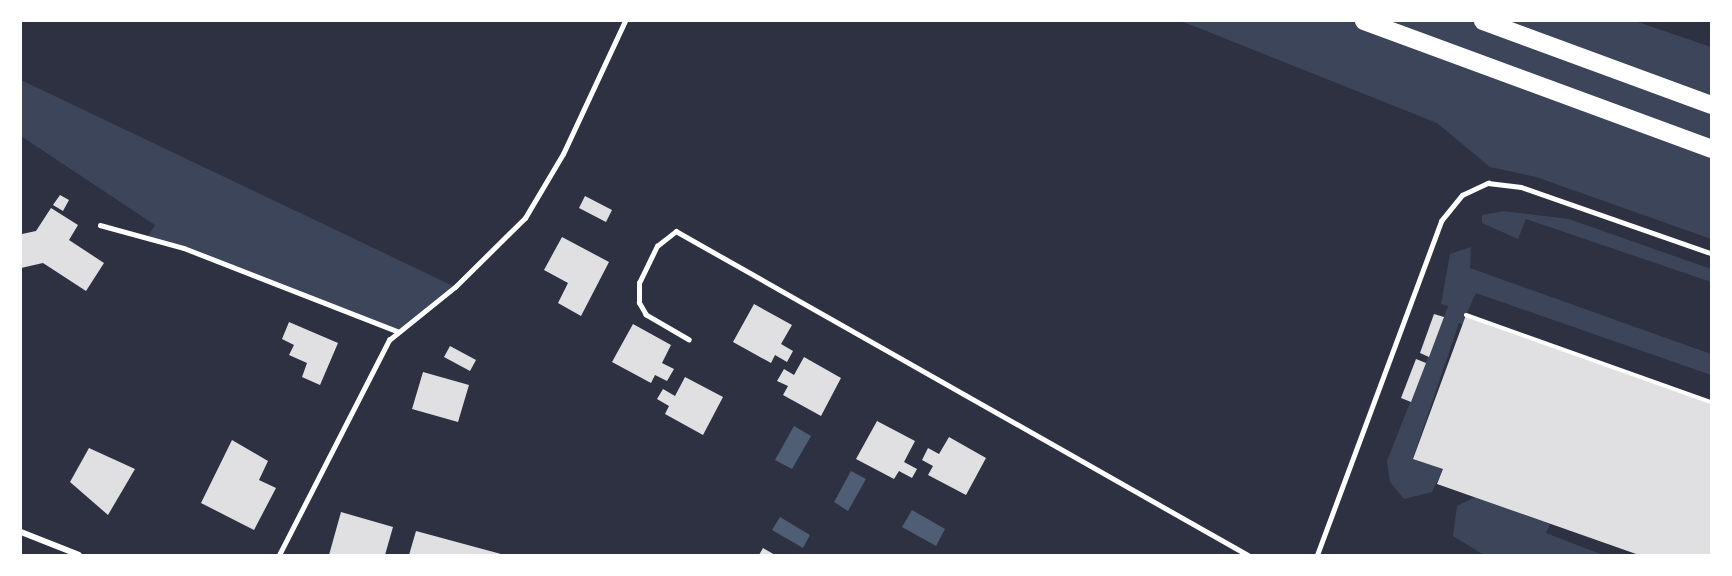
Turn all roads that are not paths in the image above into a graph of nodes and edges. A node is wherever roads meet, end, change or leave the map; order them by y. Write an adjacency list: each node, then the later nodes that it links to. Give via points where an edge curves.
1 (625, 21): 8 (lane, via 563,154 525,218 455,287)
2 (1364, 21): 5 (highway)
3 (1483, 21): 4 (highway)
4 (1711, 105)
5 (1711, 149)
6 (100, 225): 8 (lane, via 205,255)
7 (1711, 253): 14 (lane, via 1521,187 1488,183 1462,195 1441,221)
8 (397, 331): 12 (lane)
9 (689, 340): 13 (lane, via 646,315 639,303 639,283 657,246 676,231)
10 (21, 532): 11 (street)
11 (79, 555)
12 (279, 555)
13 (1248, 555)
14 (1317, 555)

